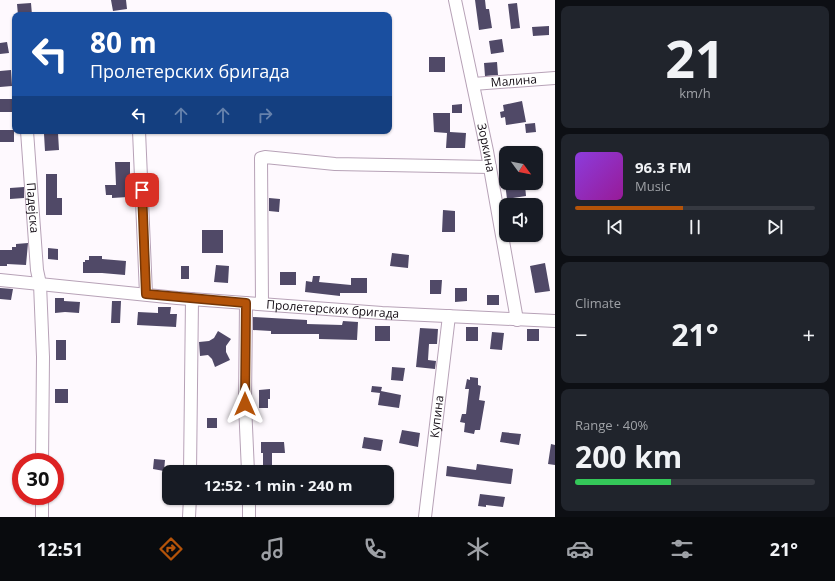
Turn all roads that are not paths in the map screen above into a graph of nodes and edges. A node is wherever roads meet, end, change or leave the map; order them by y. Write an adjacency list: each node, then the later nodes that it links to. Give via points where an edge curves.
1 (455, 0): 3 (street, Зоркина)
2 (555, 78): 3 (street, Малина)
3 (473, 84): 6 (street, Зоркина)
4 (27, 134): 8 (street, Падејска)
5 (138, 134): 9 (street)
6 (490, 167): 12 (street, via 335,164 260,158); 14 (street, Зоркина)
7 (0, 280): 8 (street, Пролетерских бригада)
8 (40, 284): 9 (street, Пролетерских бригада); 16 (street, via 43,357)
9 (146, 294): 10 (street, Пролетерских бригада)
10 (192, 299): 11 (street, Пролетерских бригада); 17 (street)
11 (246, 303): 12 (street, Пролетерских бригада); 18 (street, via 245,404)
12 (262, 304): 13 (street, Пролетерских бригада)
13 (449, 316): 14 (street, Пролетерских бригада); 25 (street, Купина)
14 (517, 320): 15 (street, Пролетерских бригада)
15 (555, 322)
16 (42, 453)
17 (190, 465)
18 (248, 465)
19 (42, 505): 22 (street)
20 (190, 505): 23 (street)
21 (249, 505): 24 (street)
22 (42, 517)
23 (189, 517)
24 (249, 517)
25 (425, 517)

